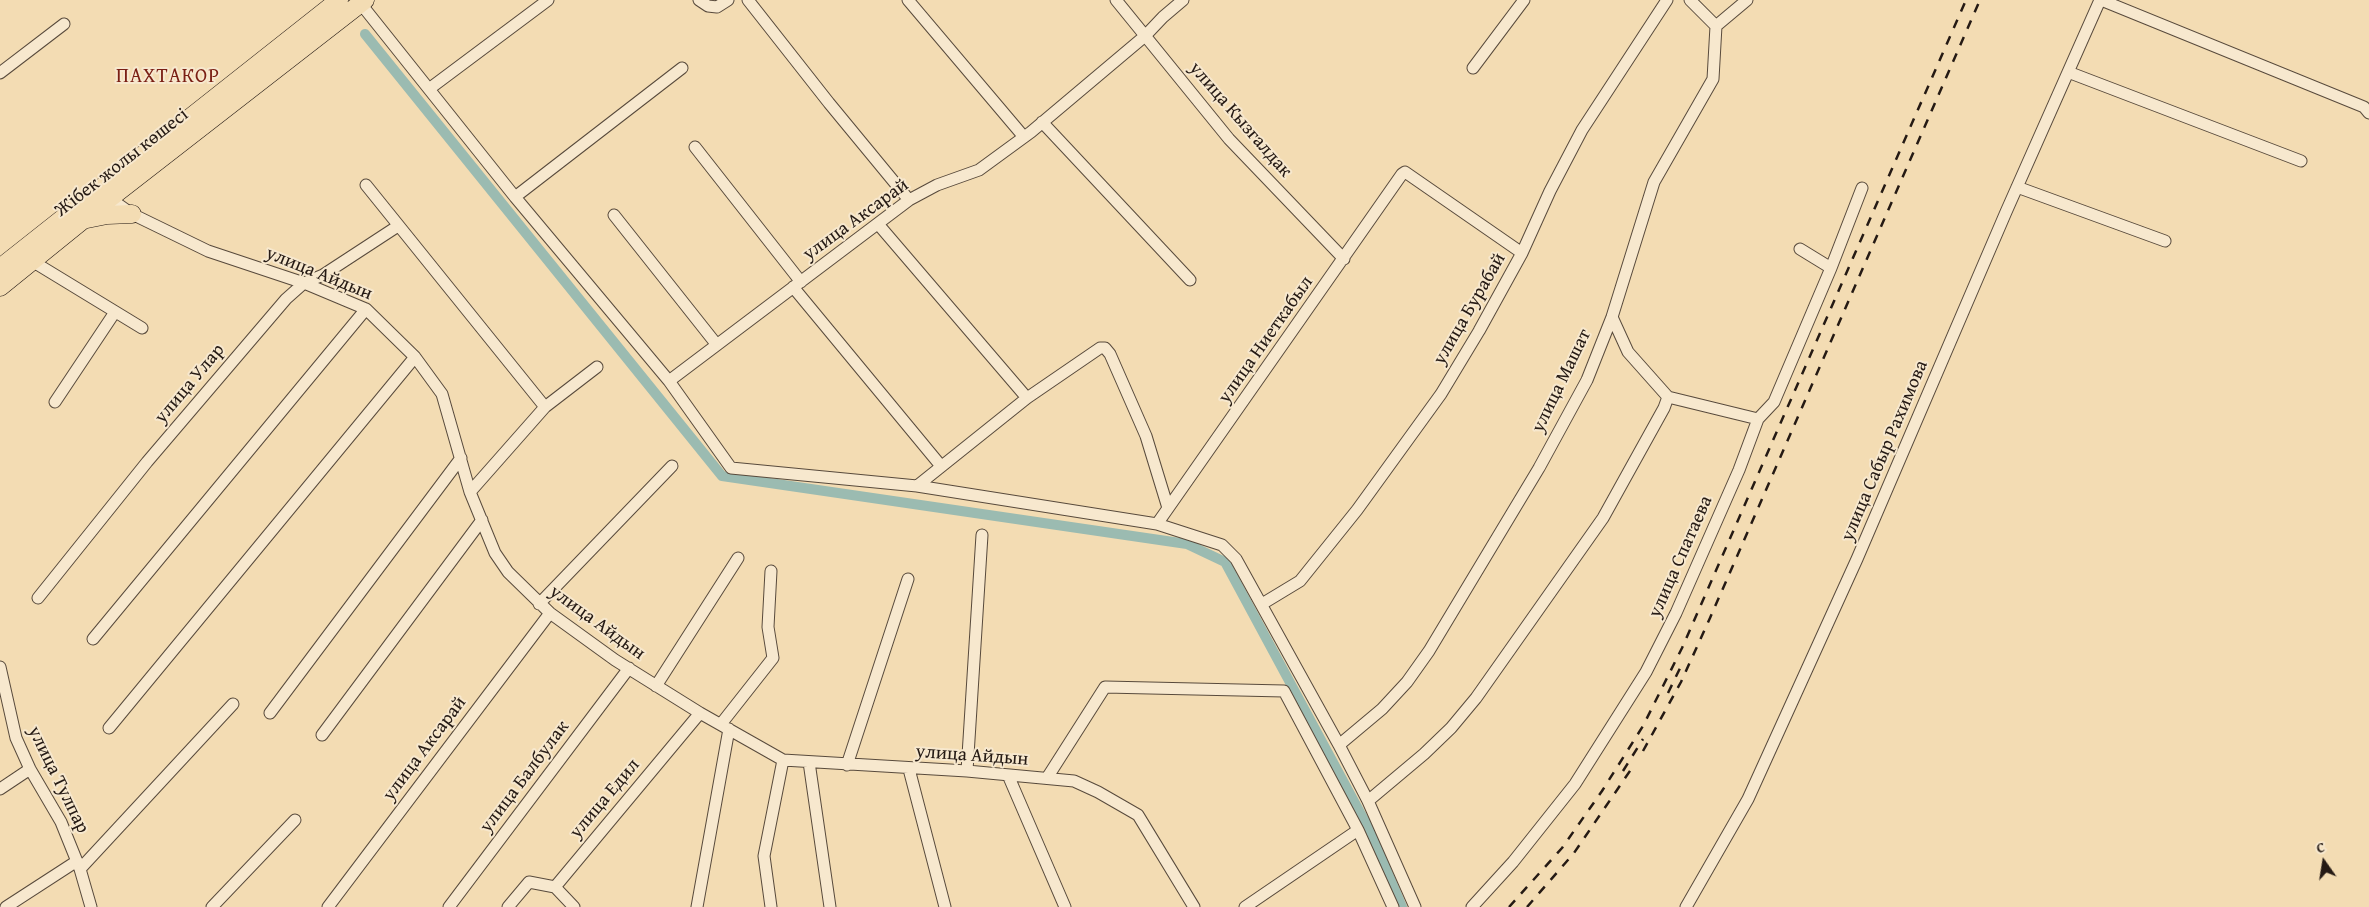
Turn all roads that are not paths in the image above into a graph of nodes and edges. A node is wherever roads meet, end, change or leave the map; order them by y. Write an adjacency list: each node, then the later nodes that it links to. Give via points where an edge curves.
1 (339, 0): 31 (main road, Жібек жолы көшесі)
2 (548, 0): 22 (street)
3 (700, 0): 4 (street, via 708,6 717,7)
4 (728, 0)
5 (748, 0): 33 (street)
6 (908, 0): 25 (street)
7 (1116, 0): 17 (street, улица Кызгалдак)
8 (1184, 0): 17 (street, улица Аксарай)
9 (1524, 0): 19 (street)
10 (1667, 0): 41 (street, улица Бурабай, via 1582,130)
11 (1690, 0): 16 (street)
12 (1747, 0): 16 (street)
13 (2100, 0): 20 (street, улица Сабыр Рахимова); 23 (street, via 2364,107)
14 (363, 2): 22 (street); 31 (main road, Жібек жолы көшесі)
15 (64, 24): 21 (street)
16 (1716, 26): 52 (street, улица Машат, via 1713,79 1654,182)
17 (1145, 36): 24 (street, улица Аксарай); 42 (street, улица Кызгалдак, via 1229,139)
18 (682, 68): 32 (street)
19 (1473, 68)
20 (2068, 72): 27 (street); 29 (street, улица Сабыр Рахимова)
21 (0, 73)
22 (429, 89): 32 (street)
23 (2369, 113)
24 (1042, 122): 25 (street, улица Аксарай); 46 (street)
25 (1024, 137): 33 (street, улица Аксарай, via 979,170 936,185)
26 (694, 147): 48 (street)
27 (2301, 161)
28 (366, 185): 38 (street)
29 (2017, 187): 39 (street); 122 (street, улица Сабыр Рахимова, via 1857,559 1752,790)
30 (1862, 188): 45 (street, улица Спатаева)
31 (104, 194): 34 (street, улица Айдын); 36 (main road, Жібек жолы көшесі); 44 (main road, Жібек жолы көшесі)
32 (515, 197): 57 (street)
33 (908, 200): 37 (street, улица Аксарай)
34 (132, 214): 36 (main road); 47 (street, улица Айдын, via 208,251)
35 (614, 215): 54 (street)
36 (84, 219): 43 (main road, Жібек жолы көшесі)
37 (878, 224): 48 (street, улица Аксарай); 59 (street)
38 (398, 226): 47 (street, улица Улар, via 323,275); 61 (street)
39 (2165, 241)
40 (1800, 249): 45 (street)
41 (1522, 253): 42 (street, улица Ниеткабыл, via 1405,172); 77 (street, улица Бурабай, via 1441,394 1357,510 1300,580)
42 (1344, 259): 68 (street, улица Ниеткабыл)
43 (32, 261): 49 (main road, Жібек жолы көшесі); 51 (street)
44 (0, 268)
45 (1832, 268): 62 (street, улица Спатаева, via 1774,402)
46 (1190, 280)
47 (304, 282): 50 (street, улица Айдын); 75 (street, улица Улар, via 153,455)
48 (797, 285): 54 (street, улица Аксарай); 65 (street)
49 (0, 287)
50 (366, 308): 55 (street, улица Айдын); 79 (street)
51 (116, 312): 53 (street); 60 (street)
52 (1612, 317): 58 (street, via 1628,352); 90 (street, улица Машат, via 1587,380 1539,468 1429,651 1382,710)
53 (142, 328)
54 (717, 345): 57 (street, улица Аксарай)
55 (415, 357): 63 (street, улица Айдын, via 442,394); 88 (street)
56 (596, 368): 61 (street)
57 (669, 381): 66 (street, via 731,468)
58 (1668, 397): 62 (street); 100 (street, via 1602,518 1476,698 1424,754)
59 (1027, 398): 65 (street); 68 (street, via 1100,348 1105,348 1146,436)
60 (55, 402)
61 (545, 407): 67 (street)
62 (1758, 419): 121 (street, улица Спатаева, via 1676,613 1646,672 1575,784 1513,862)
63 (461, 458): 67 (street, улица Айдын); 85 (street)
64 (672, 466): 76 (street)
65 (942, 466): 66 (street)
66 (917, 486): 70 (street)
67 (470, 492): 69 (street, улица Айдын)
68 (1168, 508): 70 (street, улица Ниеткабыл)
69 (482, 520): 76 (street, улица Айдын, via 499,559); 89 (street)
70 (1157, 524): 77 (street, via 1222,546 1236,559)
71 (982, 535): 96 (street)
72 (738, 558): 82 (street)
73 (771, 571): 87 (street, via 768,627 773,658)
74 (908, 579): 93 (street)
75 (38, 598)
76 (539, 604): 78 (street, улица Айдын)
77 (1262, 604): 90 (street)
78 (550, 613): 81 (street, улица Айдын); 108 (street, улица Аксарай)
79 (93, 639)
80 (0, 668): 83 (street, улица Тулпар)
81 (628, 668): 82 (street, улица Айдын); 109 (street, улица Балбулак)
82 (656, 686): 86 (street, улица Айдын)
83 (2, 688): 94 (street, улица Тулпар, via 16,738)
84 (233, 704): 103 (street)
85 (270, 713)
86 (700, 713): 87 (street, улица Айдын); 104 (street, улица Едил)
87 (725, 727): 91 (street, улица Айдын); 112 (street)
88 (109, 728)
89 (322, 736)
90 (1339, 745): 100 (street)
91 (783, 760): 92 (street, улица Айдын); 113 (street, via 764,856)
92 (809, 762): 93 (street, улица Айдын); 114 (street)
93 (847, 765): 95 (street, улица Айдын)
94 (30, 769): 99 (street); 103 (street, улица Тулпар, via 61,822)
95 (909, 769): 96 (street, улица Айдын); 115 (street)
96 (967, 771): 97 (street, улица Айдын)
97 (1008, 775): 98 (street, улица Айдын); 116 (street)
98 (1047, 778): 102 (street, via 1105,687 1284,691); 117 (street, улица Айдын, via 1074,781 1138,815)
99 (0, 789)
100 (1368, 800): 120 (street)
101 (295, 820): 107 (street)
102 (1358, 830): 118 (street); 119 (street)
103 (78, 865): 105 (street); 106 (street, улица Тулпар)
104 (555, 888): 110 (street, via 529,882); 111 (street)
105 (6, 907)
106 (91, 907)
107 (212, 907)
108 (328, 907)
109 (449, 907)
110 (508, 907)
111 (574, 907)
112 (697, 907)
113 (771, 907)
114 (830, 907)
115 (944, 907)
116 (1065, 907)
117 (1194, 907)
118 (1244, 907)
119 (1393, 907)
120 (1415, 907)
121 (1472, 907)
122 (1686, 907)

